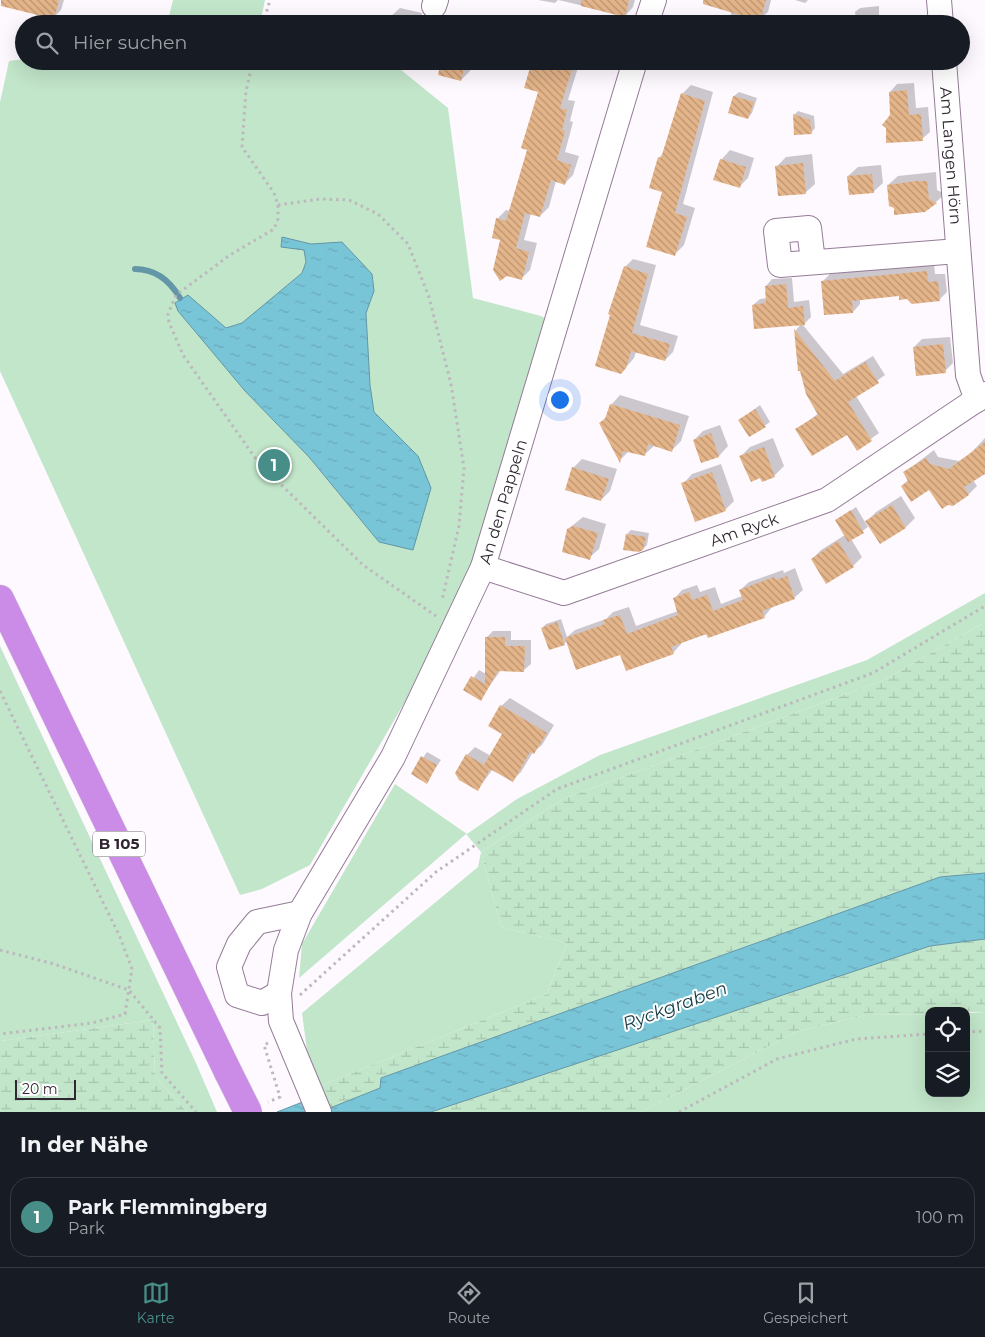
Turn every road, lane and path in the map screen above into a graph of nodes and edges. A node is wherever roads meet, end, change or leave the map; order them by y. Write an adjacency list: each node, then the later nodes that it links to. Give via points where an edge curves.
1 (270, 0): 4 (path)
2 (654, 0): 5 (street)
3 (939, 0): 6 (street)
4 (266, 15)
5 (649, 15)
6 (940, 15)
7 (251, 70): 10 (path, via 242,147)
8 (632, 70): 14 (street, An den Pappeln)
9 (945, 70): 11 (street, Am Langen Hörn)
10 (278, 204): 10 (path, via 274,229 230,255 177,294 168,314 172,331 183,355 258,462 363,565 439,618 459,526 464,468 448,374 429,297 408,244 378,214 349,200 320,199)
11 (958, 251): 12 (street); 13 (street, Am Langen Hörn, via 968,375)
12 (813, 262)
13 (981, 397): 14 (street, Am Ryck, via 827,500 564,594)
14 (483, 567): 18 (street, An den Pappeln, via 393,758)
15 (0, 599): 28 (highway, B 105, bridge, via 228,1072)
16 (985, 606): 22 (path, via 873,673 557,789 436,872 293,1001)
17 (0, 691): 20 (path, via 120,937 132,969)
18 (300, 913): 21 (street, An den Pappeln, via 286,950); 21 (street, via 257,922 239,944 229,967 237,995 262,1004)
19 (0, 950): 20 (path, via 54,964)
20 (129, 990): 25 (path, via 125,1014 92,1023); 29 (path, via 160,1028 162,1073)
21 (279, 993): 22 (street, An den Pappeln)
22 (284, 1028): 27 (street, An den Pappeln); 28 (path, via 264,1045 280,1097)
23 (985, 1031): 24 (path)
24 (970, 1032)
25 (0, 1034)
26 (925, 1034): 30 (path, via 856,1039 776,1059)
27 (315, 1101)
28 (255, 1108)
29 (196, 1112)
30 (679, 1112)

